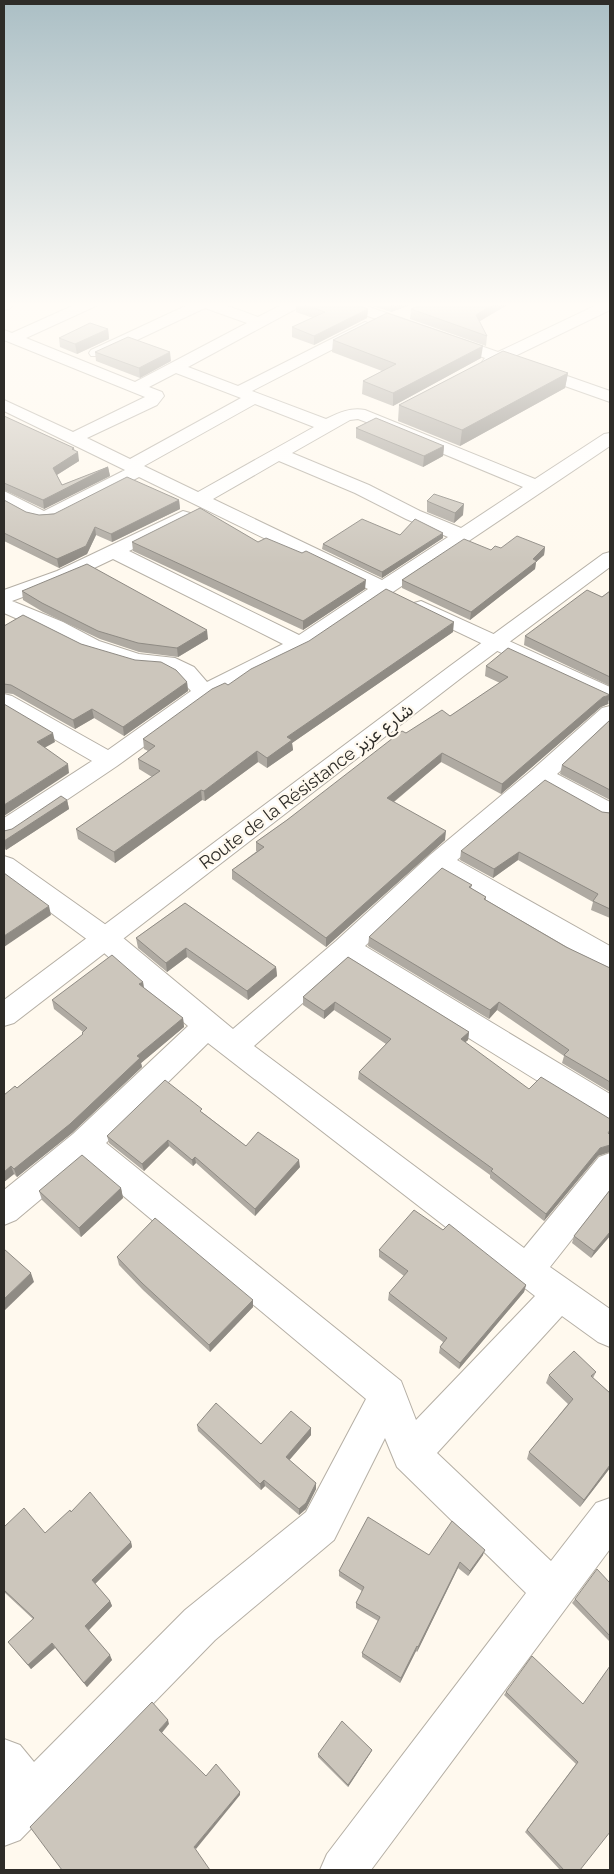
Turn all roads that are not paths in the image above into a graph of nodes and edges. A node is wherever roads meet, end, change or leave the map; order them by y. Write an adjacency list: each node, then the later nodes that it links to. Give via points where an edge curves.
1 (143, 389): 11 (street, via 155,398)
2 (231, 389): 5 (street)
3 (256, 389): 5 (street)
4 (589, 389): 6 (street)
5 (246, 395): 10 (street); 14 (street)
6 (610, 397)
7 (4, 405): 11 (street)
8 (397, 412): 9 (street)
9 (380, 421): 10 (street, via 359,414 345,416); 15 (street)
10 (328, 426): 13 (street)
11 (73, 438): 14 (street)
12 (610, 438): 15 (street)
13 (278, 454): 16 (street); 18 (street)
14 (135, 468): 16 (street); 17 (street, via 48,517 41,518)
15 (538, 487): 18 (street)
16 (204, 502): 19 (street); 21 (street)
17 (9, 505)
18 (464, 536): 21 (street)
19 (113, 551): 22 (street, via 64,575); 25 (street)
20 (610, 558): 24 (street, Route de la Résistance شارع عزيز)
21 (385, 589): 24 (street); 25 (street)
22 (4, 597)
23 (4, 605): 26 (street, via 91,646 137,660 167,663 186,672)
24 (494, 642): 27 (street); 36 (street, Route de la Résistance شارع عزيز)
25 (300, 644): 26 (street)
26 (204, 692): 30 (street)
27 (610, 696)
28 (4, 701): 30 (street)
29 (610, 714): 31 (street)
30 (109, 761): 33 (street)
31 (541, 776): 32 (street); 34 (street)
32 (610, 813)
33 (4, 830)
34 (439, 861): 37 (street); 38 (street)
35 (4, 865): 36 (street)
36 (106, 939): 39 (street, Route de la Résistance شارع عزيز); 40 (street)
37 (346, 948): 41 (street); 42 (street)
38 (610, 959)
39 (4, 1015)
40 (207, 1026): 41 (street); 43 (street)
41 (234, 1046): 46 (street)
42 (610, 1110)
43 (84, 1144): 45 (street); 49 (street)
44 (610, 1167): 46 (street)
45 (4, 1210)
46 (527, 1270): 47 (street)
47 (560, 1294): 48 (street); 50 (street)
48 (610, 1330)
49 (388, 1394): 50 (street); 54 (street, via 320,1526 200,1625)
50 (410, 1454): 52 (street)
51 (610, 1517): 52 (street)
52 (553, 1590): 55 (street)
53 (4, 1761): 54 (street)
54 (18, 1809)
55 (343, 1870)

